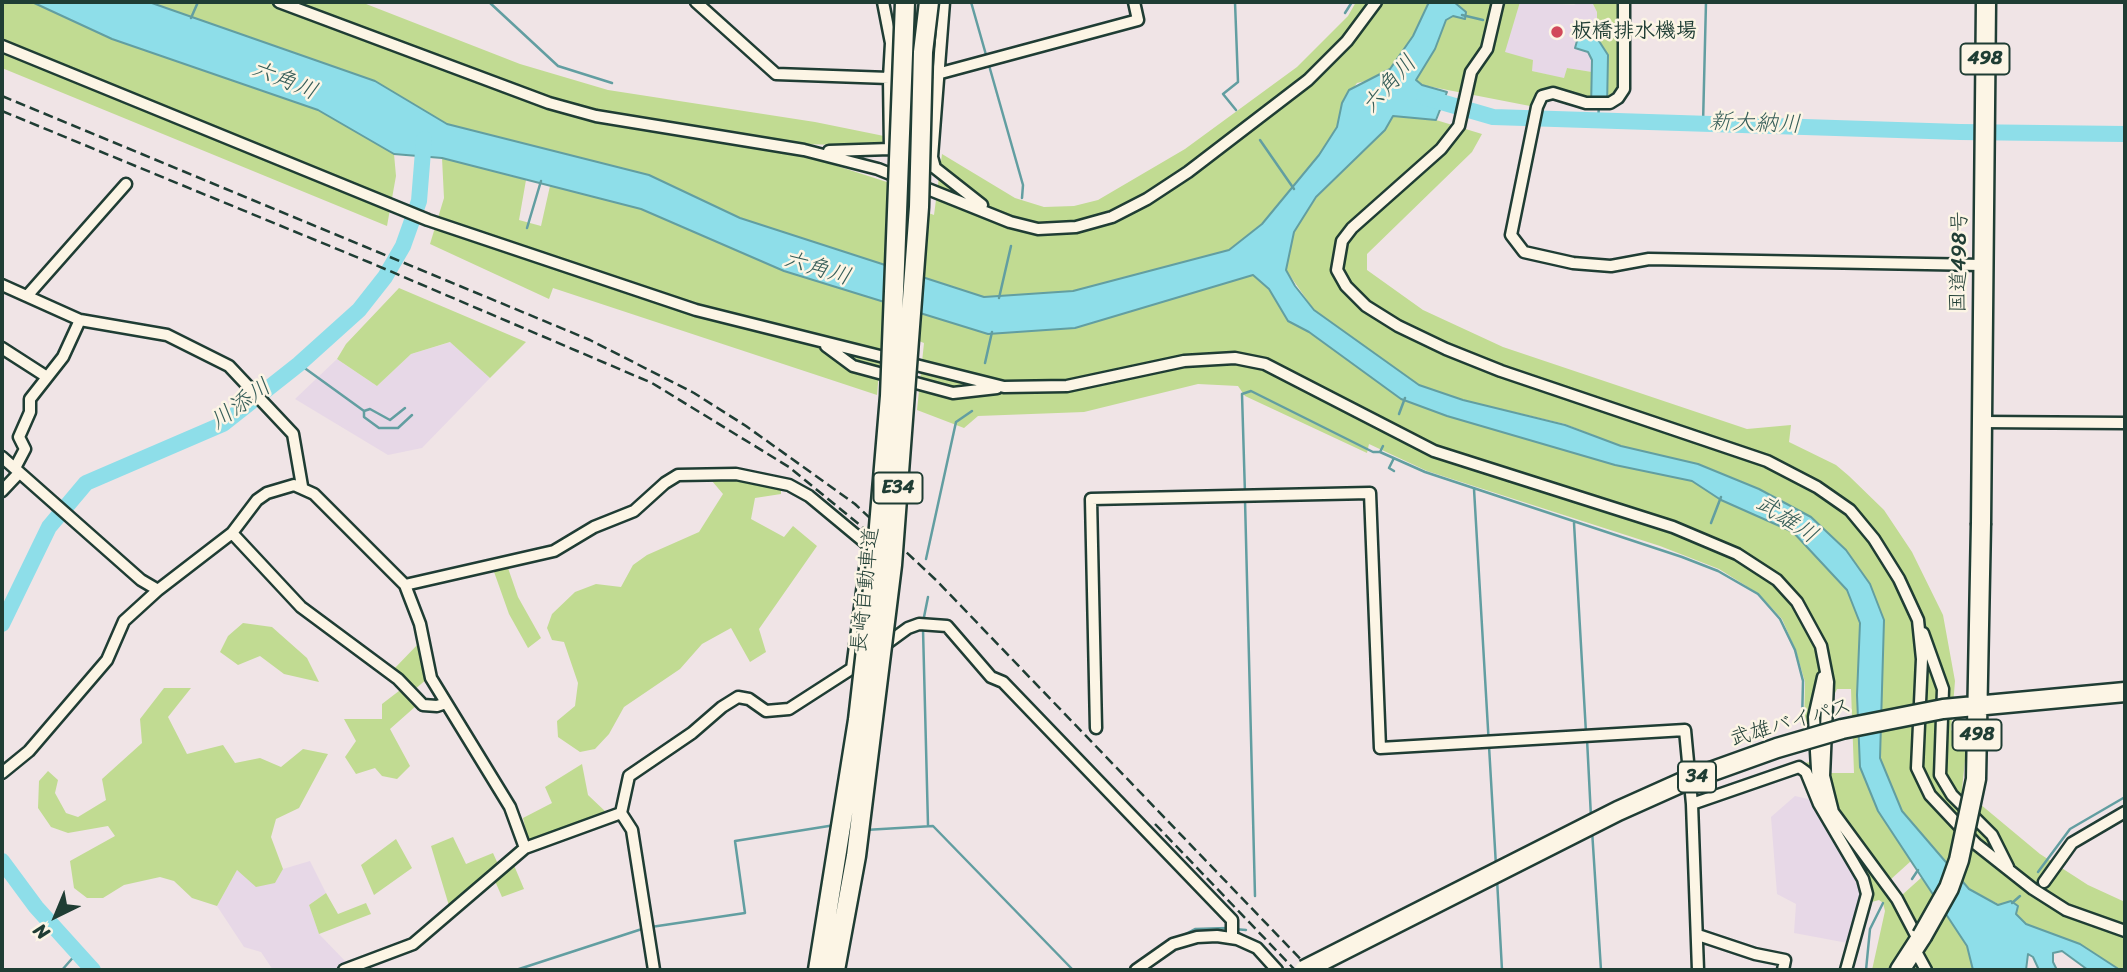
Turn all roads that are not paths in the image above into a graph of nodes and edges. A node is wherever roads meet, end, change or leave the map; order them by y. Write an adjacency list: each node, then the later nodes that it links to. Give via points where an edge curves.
1 (279, 2): 16 (street, via 549,103 596,116)
2 (696, 2): 14 (street, via 776,74)
3 (883, 2): 14 (street, via 891,43)
4 (905, 2): 60 (highway, 長崎自動車道 / E34, bridge, via 893,341 876,562 858,720)
5 (929, 2): 61 (highway, 長崎自動車道 / E34, bridge, via 892,565 859,829)
6 (943, 2): 13 (street)
7 (1134, 2): 13 (street, via 1138,19)
8 (1376, 2): 19 (street, via 1347,41 1307,79 1147,199 1112,217 1076,227 1038,229)
9 (1498, 2): 37 (street, via 1487,49 1471,72 1459,126 1441,149 1342,241 1337,270 1346,286 1366,306 1446,349 1501,372 1767,461 1817,487 1850,510 1874,539)
10 (1624, 2): 20 (street, via 1624,89 1610,103 1586,103 1553,93 1542,96 1537,107 1511,235 1524,252 1611,266 1649,259)
11 (1986, 2): 20 (highway, 国道498号 / 498)
12 (2, 46): 24 (street, via 428,220 696,310)
13 (937, 74): 17 (street, via 932,156)
14 (890, 78): 15 (street)
15 (890, 149): 16 (street, via 851,153); 17 (street)
16 (804, 150): 19 (street, via 878,169)
17 (936, 168): 19 (street, via 967,196)
18 (126, 184): 22 (street)
19 (1010, 222)
20 (1982, 265): 28 (highway, 国道498号 / 498)
21 (2, 285): 22 (street)
22 (27, 296): 23 (street)
23 (80, 320): 26 (street, via 63,357); 32 (street, via 167,335 229,366 293,434)
24 (820, 342): 27 (street); 27 (street, via 853,366 953,393)
25 (2, 348): 26 (street)
26 (47, 377): 31 (street, via 30,399 30,412 19,437 24,449)
27 (1004, 387): 39 (street, via 1067,386 1184,361 1235,358 1265,364 1434,450 1674,527 1737,554 1777,580 1797,602 1821,646)
28 (1982, 422): 29 (street); 42 (highway, 国道498号 / 498, bridge)
29 (2125, 423)
30 (2, 457): 31 (street)
31 (17, 470): 33 (street); 36 (street)
32 (302, 486): 34 (street, via 284,486 267,493); 35 (street)
33 (2, 491)
34 (232, 533): 36 (street); 41 (street, via 301,607 398,679 423,705)
35 (405, 585): 38 (street, via 554,551 594,527 634,511 678,475 736,474 789,485 868,545); 41 (street, via 420,624 431,678)
36 (158, 590): 44 (street, via 124,621 114,649 99,670 29,751)
37 (1918, 620): 51 (street, via 1943,689 1940,775 1992,835); 51 (street, via 1922,659 1917,768 1948,817)
38 (852, 669): 49 (street, via 789,709 766,711 738,697 629,776); 56 (street, via 908,628 947,626 990,677 1003,682 1232,920)
39 (1825, 669): 45 (street, via 1814,717); 47 (street, via 1824,776)
40 (2125, 692): 42 (highway, 武雄バイパス / 34, bridge)
41 (446, 703): 50 (street, via 510,807)
42 (1977, 707): 53 (highway, 武雄バイパス / 34, bridge, via 1842,729 1685,781); 57 (highway, 498, bridge, via 1976,779 1969,819 1949,888)
43 (1096, 728): 46 (street, via 1091,499 1370,493 1380,748 1685,730)
44 (2, 773)
45 (1815, 786): 46 (street, via 1799,767); 47 (street); 68 (street, via 1867,894)
46 (1692, 804): 55 (street)
47 (1833, 812): 57 (street, via 1897,899)
48 (2125, 812): 52 (street, via 2072,843)
49 (621, 813): 50 (street); 59 (street, via 632,830)
50 (525, 848): 58 (street, via 413,944)
51 (2010, 871): 54 (street, via 2066,909)
52 (2044, 882)
53 (1390, 927): 64 (highway, bridge); 65 (highway, 武雄バイパス / 34, bridge)
54 (2125, 931)
55 (1698, 935): 66 (street); 67 (street, via 1785,960)
56 (1232, 938): 62 (street, via 1185,940); 63 (street, via 1257,948)
57 (1918, 942): 69 (highway, 498); 70 (street)
58 (344, 970)
59 (654, 970)
60 (818, 970)
61 (835, 970)
62 (1136, 970)
63 (1277, 970)
64 (1292, 970)
65 (1304, 970)
66 (1698, 970)
67 (1783, 970)
68 (1846, 970)
69 (1900, 970)
70 (1926, 970)

